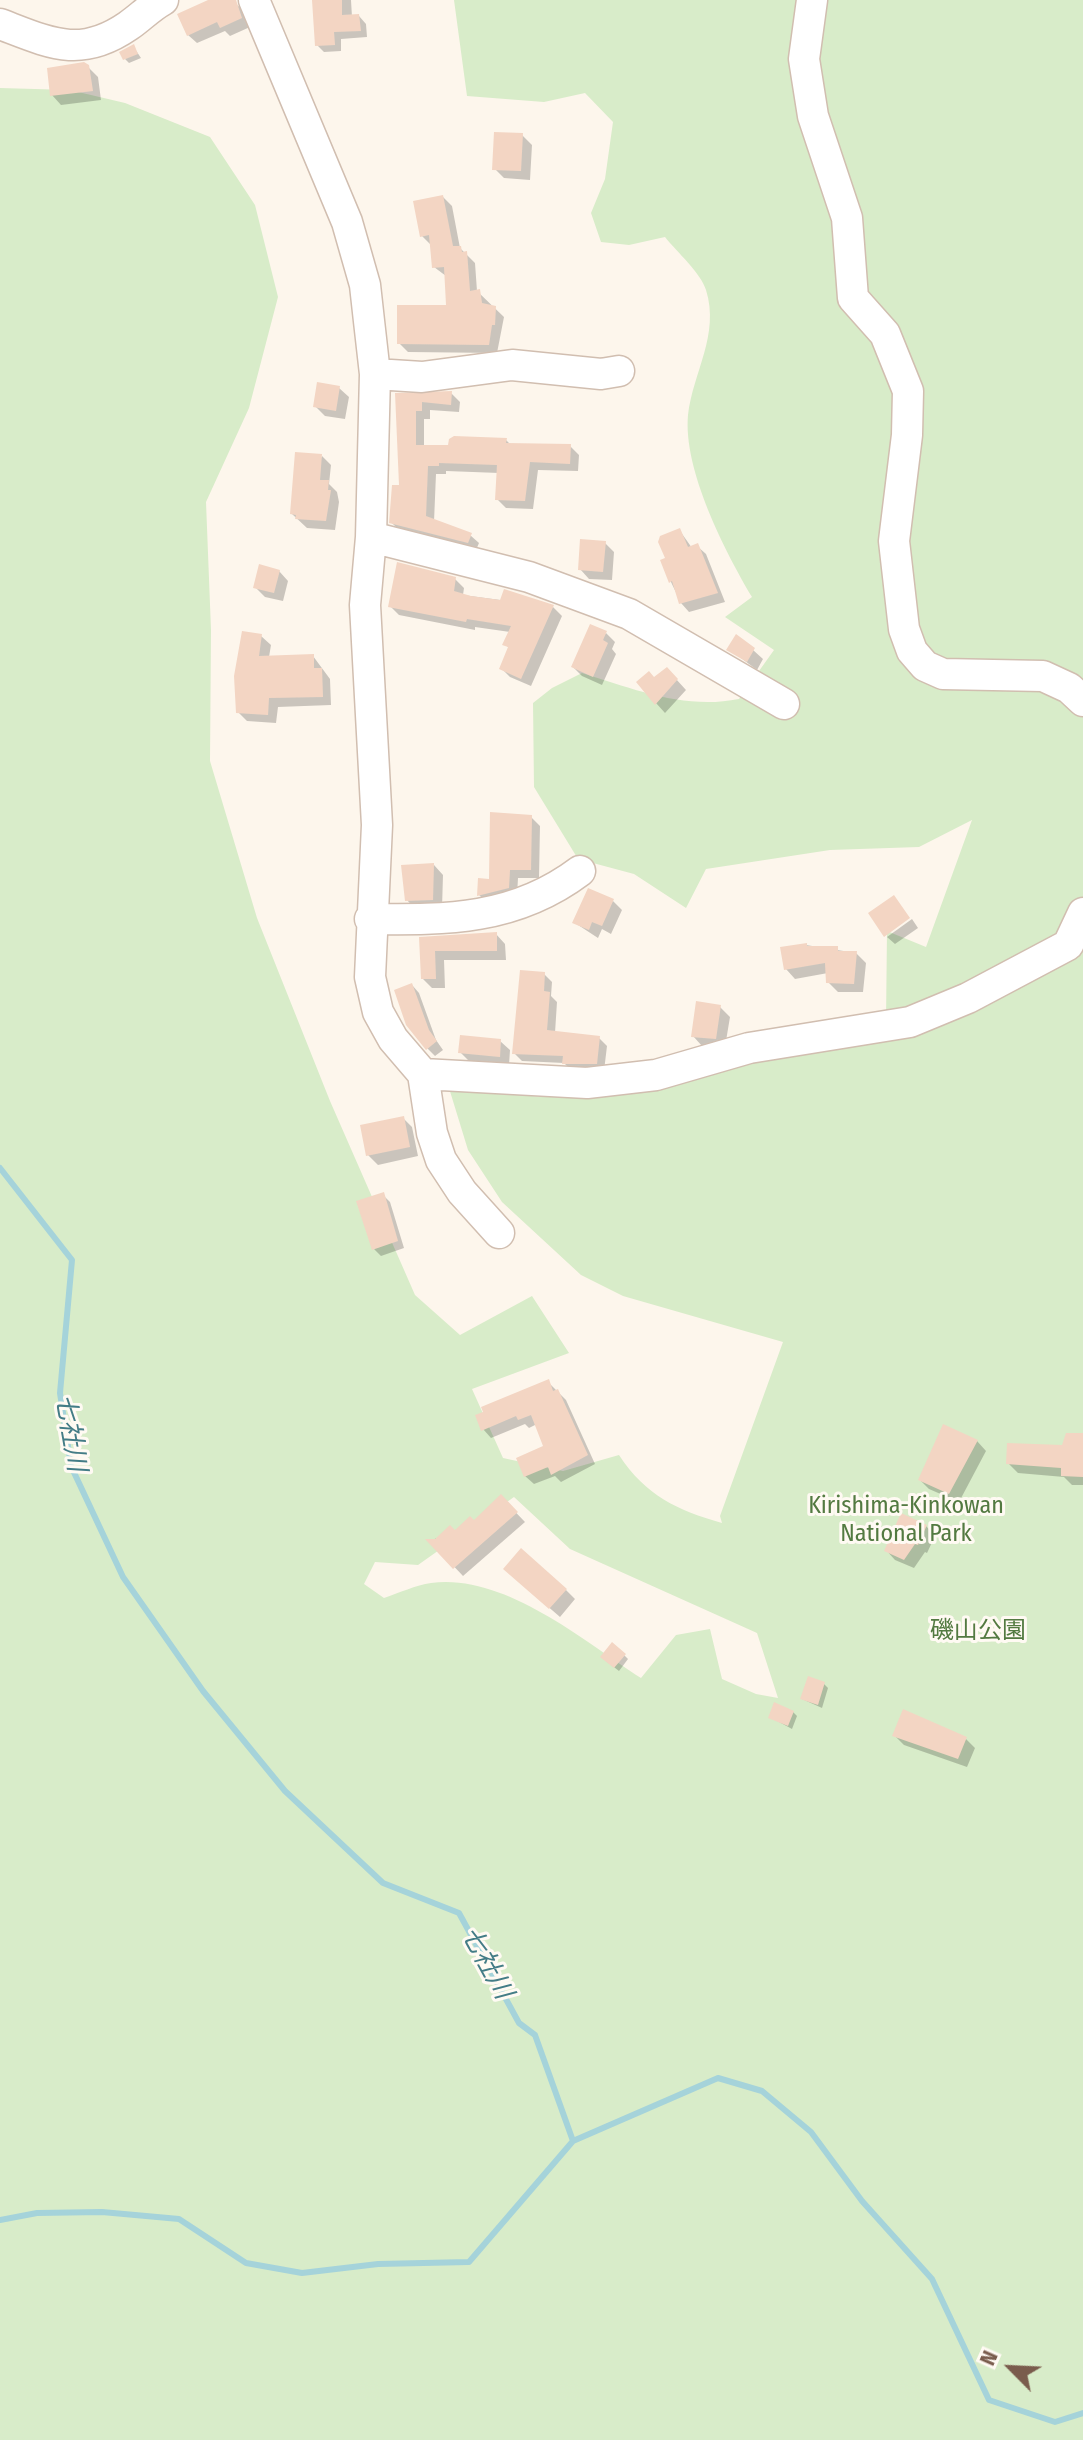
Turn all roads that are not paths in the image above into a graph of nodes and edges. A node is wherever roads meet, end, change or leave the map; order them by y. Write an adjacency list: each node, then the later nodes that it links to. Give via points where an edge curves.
1 (163, 0): 4 (street, via 109,39 83,47 62,46)
2 (254, 0): 6 (street, via 347,222 365,285)
3 (812, 0): 8 (street, via 804,59 813,116 847,218 853,298 885,334 908,391 894,541 904,629 912,651 925,666 943,674 1043,676)
4 (0, 24)
5 (619, 371): 6 (street, via 601,374 512,365 422,377)
6 (375, 374): 7 (street)
7 (371, 537): 9 (street, via 529,577 629,614); 12 (street, via 365,605 376,869)
8 (1083, 701)
9 (784, 704)
10 (580, 871): 12 (street, via 561,885 471,918)
11 (1083, 913): 13 (street, via 1068,945 910,1022 749,1048 656,1075 587,1083)
12 (370, 919): 13 (street, via 370,977 378,1012)
13 (423, 1074): 14 (street, via 441,1160)
14 (499, 1233)

